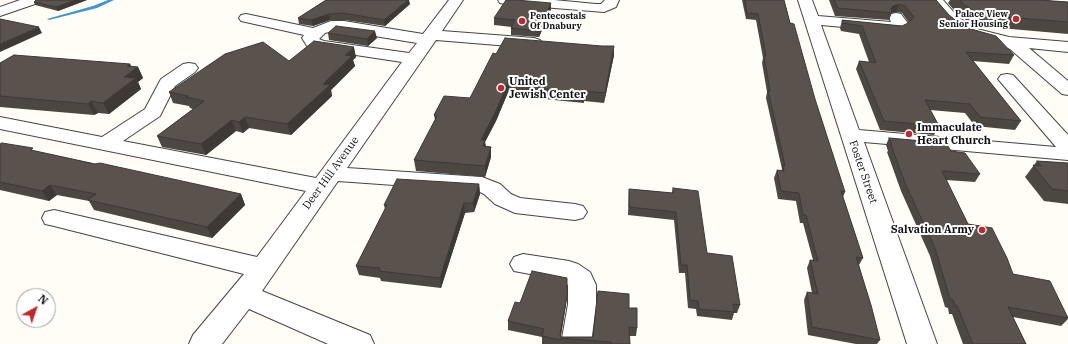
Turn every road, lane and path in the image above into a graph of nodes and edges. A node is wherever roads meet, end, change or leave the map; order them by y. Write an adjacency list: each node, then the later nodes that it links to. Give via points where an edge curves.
1 (33, 0): 7 (street)
2 (505, 0): 3 (street, via 596,8 604,8 611,4)
3 (612, 0)
4 (936, 0): 12 (street, via 942,9 967,31)
5 (449, 1): 10 (street, Deer Hill Avenue)
6 (808, 10): 8 (street, via 899,27 901,25); 20 (street, Foster Street)
7 (0, 12)
8 (896, 17)
9 (246, 18): 11 (street)
10 (432, 34): 11 (street, via 331,26); 13 (street); 15 (street, Deer Hill Avenue)
11 (313, 35): 15 (street, via 314,43 322,46)
12 (1001, 40): 14 (street); 18 (street, via 1022,50)
13 (551, 44)
14 (1068, 47)
15 (414, 59): 24 (street, Deer Hill Avenue)
16 (189, 68): 21 (street, via 167,82 153,112)
17 (1007, 79): 22 (street)
18 (1068, 90)
19 (0, 123): 21 (street)
20 (851, 135): 23 (street); 33 (street, Foster Street)
21 (105, 144): 24 (street)
22 (1068, 147)
23 (1068, 154)
24 (326, 180): 25 (street, via 482,184 515,205); 28 (street, Deer Hill Avenue)
25 (575, 212)
26 (54, 218): 28 (street)
27 (523, 264): 32 (street, via 569,271 580,279 582,304)
28 (263, 268): 29 (street, Deer Hill Avenue)
29 (244, 295): 30 (street, Deer Hill Avenue); 31 (street)
30 (204, 344)
31 (359, 344)
32 (576, 344)
33 (922, 344)

